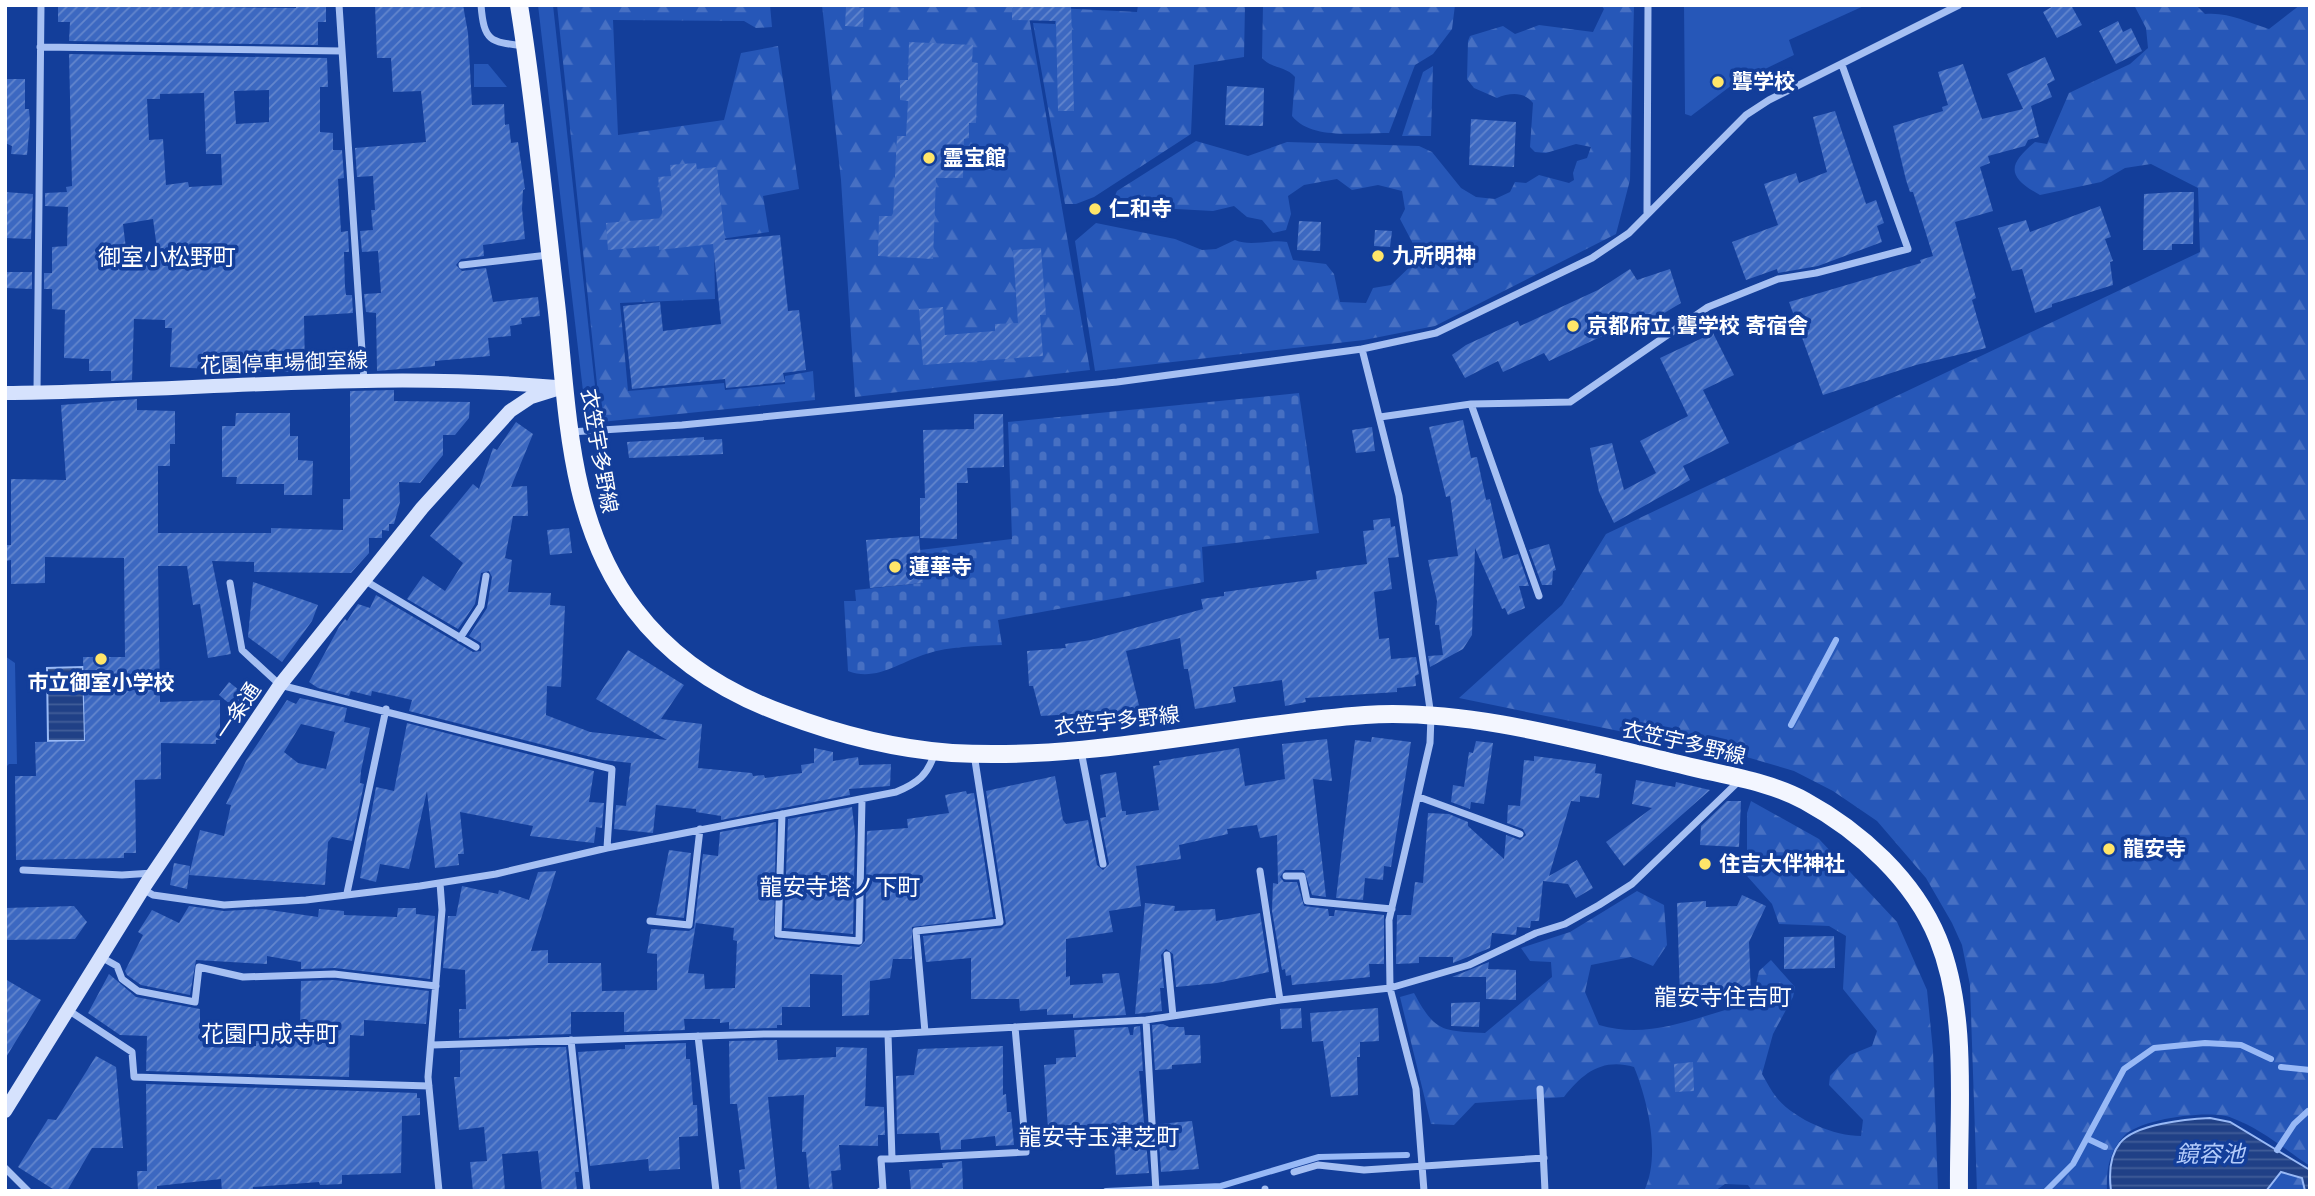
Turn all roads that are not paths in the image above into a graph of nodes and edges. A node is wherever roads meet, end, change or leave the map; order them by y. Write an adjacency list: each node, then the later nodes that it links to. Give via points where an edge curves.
1 (41, 5): 8 (street)
2 (339, 5): 9 (street)
3 (481, 5): 7 (street, via 483,29 489,39)
4 (519, 5): 7 (main road, 衣笠宇多野線)
5 (1648, 5): 11 (street)
6 (1959, 5): 10 (street)
7 (526, 46): 12 (main road, 衣笠宇多野線)
8 (40, 47): 9 (street); 18 (street)
9 (342, 51): 15 (street)
10 (1842, 65): 11 (street, via 1746,116); 19 (street, via 1908,249 1816,274 1778,279 1708,307 1570,402)
11 (1647, 212): 14 (street, via 1629,233 1592,258 1460,322 1436,333)
12 (550, 254): 13 (street); 16 (main road, 衣笠宇多野線)
13 (462, 265)
14 (1362, 349): 20 (street); 21 (street, via 1051,389)
15 (364, 381): 16 (main road, 花園停車場御室線, via 491,381); 18 (main road, 花園停車場御室線)
16 (564, 387): 21 (main road, 衣笠宇多野線); 23 (main road, 一条通, via 531,397 510,411)
17 (5, 393): 18 (main road, 花園停車場御室線)
18 (37, 393)
19 (1471, 404): 20 (street); 25 (street)
20 (1380, 417): 30 (street, via 1399,496)
21 (570, 432): 32 (main road, 衣笠宇多野線, via 586,520 600,552 633,608 668,648 713,682 760,706 850,735)
22 (486, 576): 26 (street, via 481,606)
23 (364, 580): 26 (street); 28 (main road, 一条通)
24 (230, 583): 28 (street, via 242,650)
25 (1539, 596)
26 (460, 638): 27 (street)
27 (476, 647)
28 (280, 685): 29 (street); 44 (main road, 一条通)
29 (386, 709): 40 (street, via 612,769); 48 (street)
30 (1431, 716): 31 (main road, 衣笠宇多野線, via 1368,715); 34 (main road, 衣笠宇多野線, via 1523,731); 35 (street)
31 (1081, 749): 33 (main road, 衣笠宇多野線); 41 (street)
32 (936, 751): 33 (main road, 衣笠宇多野線); 36 (street, via 929,771 916,784)
33 (974, 753): 60 (street, via 1000,922 916,931)
34 (1741, 779): 54 (street, via 1632,884 1599,905 1469,965); 81 (main road, 衣笠宇多野線, via 1802,799 1872,847 1913,894 1937,937 1951,981 1958,1052)
35 (1419, 797): 39 (street); 49 (street)
36 (862, 799): 37 (street); 37 (street, via 859,941 778,934)
37 (782, 814): 38 (street)
38 (700, 829): 40 (street); 50 (street, via 689,925)
39 (1520, 834)
40 (607, 848): 46 (street)
41 (1104, 864)
42 (23, 870): 44 (street)
43 (1260, 871): 55 (street)
44 (153, 873): 47 (main road, 一条通)
45 (1286, 876): 49 (street, via 1302,876 1307,901)
46 (440, 883): 48 (street); 53 (street)
47 (144, 889): 48 (street, via 153,895 225,905); 52 (main road, 一条通)
48 (346, 893)
49 (1392, 909): 54 (street)
50 (650, 921)
51 (1167, 955): 57 (street)
52 (101, 957): 53 (street, via 138,991 195,1002 199,967 243,977 334,974); 56 (main road, 一条通)
53 (436, 986): 64 (street)
54 (1390, 989): 55 (street); 70 (street, via 1416,1089)
55 (1280, 1000): 57 (street)
56 (68, 1010): 65 (street, via 132,1052 134,1077); 67 (main road, 一条通)
57 (1173, 1016): 58 (street)
58 (1146, 1020): 59 (street); 78 (street)
59 (1015, 1027): 60 (street); 69 (street, via 1026,1152)
60 (925, 1032): 61 (street)
61 (888, 1034): 62 (street); 69 (street)
62 (698, 1036): 63 (street); 76 (street)
63 (571, 1040): 64 (street); 75 (street)
64 (432, 1045): 65 (street)
65 (429, 1086): 74 (street)
66 (1540, 1089): 68 (street)
67 (5, 1111)
68 (1544, 1158): 70 (street); 80 (street)
69 (892, 1159): 77 (street, via 881,1159)
70 (1422, 1166): 72 (street, via 1363,1170 1318,1165); 79 (street)
71 (5, 1168): 73 (street)
72 (1294, 1172)
73 (28, 1191)
74 (439, 1191)
75 (587, 1191)
76 (716, 1191)
77 (880, 1191)
78 (1156, 1191)
79 (1424, 1191)
80 (1545, 1191)
81 (1959, 1191)

